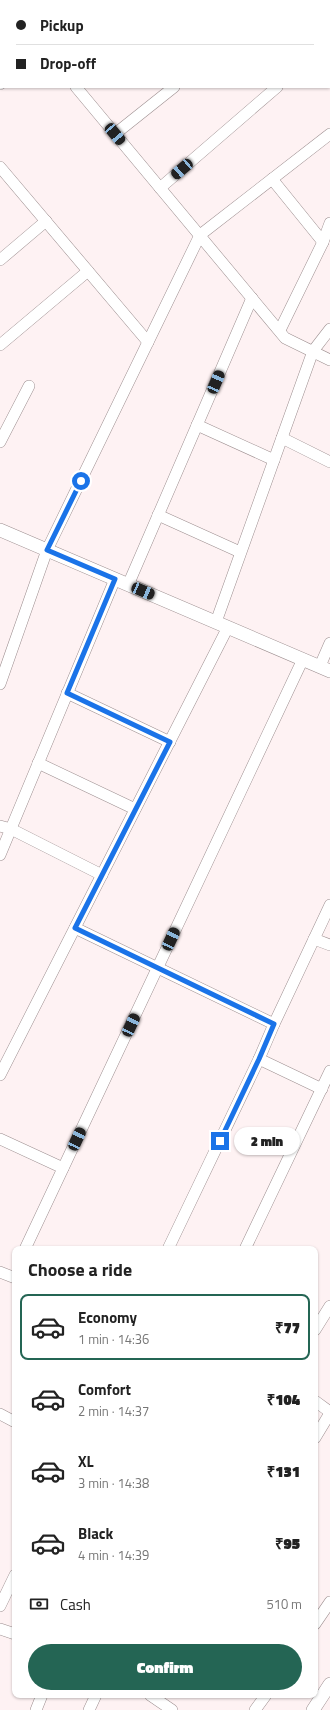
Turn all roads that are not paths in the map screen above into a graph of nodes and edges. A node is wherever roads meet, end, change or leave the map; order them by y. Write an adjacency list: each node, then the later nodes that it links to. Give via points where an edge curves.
1 (77, 88): 4 (street)
2 (173, 88): 4 (street)
3 (276, 88): 8 (street)
4 (115, 134): 8 (street)
5 (330, 134): 7 (street)
6 (0, 168): 9 (street)
7 (272, 179): 11 (street); 12 (street)
8 (160, 188): 11 (street)
9 (46, 221): 13 (street); 14 (street)
10 (330, 223): 12 (street)
11 (200, 235): 15 (street); 18 (street)
12 (323, 242): 17 (street)
13 (0, 260)
14 (88, 271): 18 (street); 19 (street)
15 (252, 298): 17 (street); 23 (street)
16 (330, 329): 20 (street)
17 (280, 330): 20 (street, via 286,338)
18 (148, 342): 30 (street)
19 (0, 345)
20 (313, 352): 21 (street); 24 (street)
21 (330, 360)
22 (29, 386): 25 (street)
23 (197, 425): 26 (street); 28 (street)
24 (282, 438): 26 (street); 27 (street)
25 (0, 442)
26 (274, 460): 31 (street)
27 (330, 462)
28 (158, 515): 31 (street); 33 (street)
29 (0, 530): 30 (street)
30 (47, 550): 32 (street); 38 (street)
31 (240, 552): 34 (street)
32 (115, 579): 33 (street); 39 (street)
33 (128, 585): 34 (street)
34 (222, 625): 36 (street); 40 (street)
35 (330, 643): 37 (street)
36 (303, 659): 37 (street); 50 (street)
37 (325, 668)
38 (0, 684)
39 (67, 693): 40 (street); 41 (street)
40 (170, 742): 42 (street)
41 (38, 764): 42 (street); 43 (street)
42 (135, 809): 45 (street)
43 (5, 828): 44 (street); 45 (street)
44 (0, 855)
45 (102, 875): 47 (street)
46 (330, 905): 48 (street)
47 (75, 928): 50 (street); 54 (street)
48 (314, 939): 49 (street); 51 (street)
49 (330, 946)
50 (158, 968): 51 (street); 57 (street)
51 (274, 1024): 52 (street)
52 (259, 1059): 55 (street); 59 (street)
53 (330, 1071): 55 (street)
54 (0, 1075)
55 (322, 1089): 60 (street)
56 (0, 1139): 57 (street)
57 (63, 1168): 58 (street)
58 (26, 1246)
59 (169, 1246)
60 (246, 1246)
61 (0, 1272): 62 (street)
62 (12, 1275)
63 (330, 1306): 64 (street)
64 (318, 1325)
65 (318, 1403): 66 (street)
66 (330, 1412): 69 (street)
67 (0, 1414): 68 (street)
68 (12, 1420)
69 (318, 1433)
70 (12, 1580): 72 (street)
71 (330, 1602): 73 (street)
72 (0, 1606)
73 (318, 1620)
74 (0, 1629): 75 (street)
75 (12, 1633)
76 (330, 1684): 85 (street)
77 (41, 1698): 81 (street)
78 (95, 1698): 82 (street)
79 (158, 1698): 83 (street)
80 (264, 1698): 84 (street)
81 (36, 1710)
82 (89, 1710)
83 (172, 1710)
84 (255, 1710)
85 (314, 1710)

